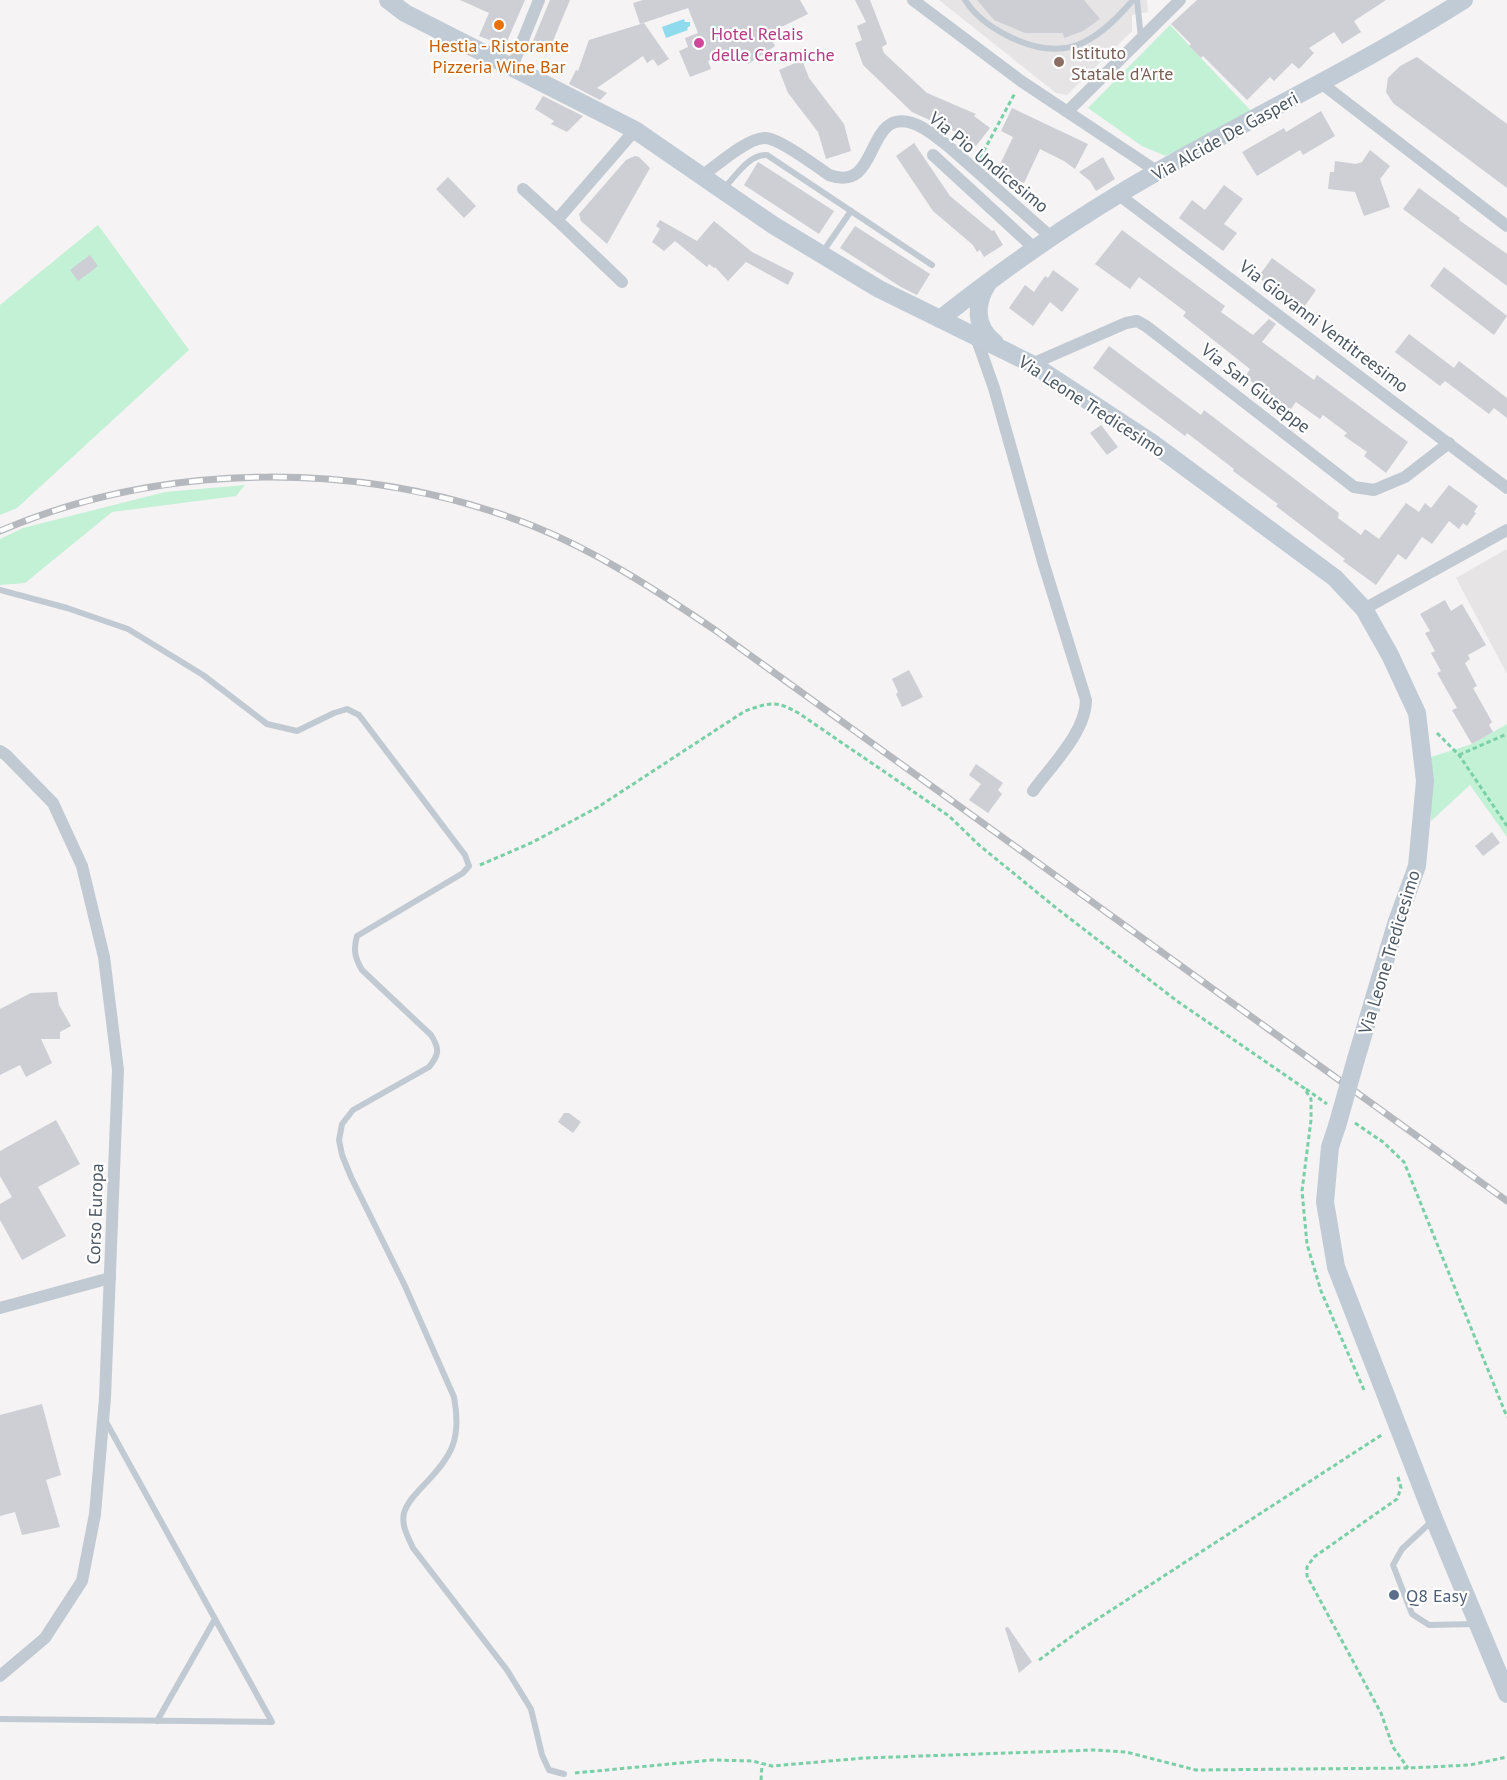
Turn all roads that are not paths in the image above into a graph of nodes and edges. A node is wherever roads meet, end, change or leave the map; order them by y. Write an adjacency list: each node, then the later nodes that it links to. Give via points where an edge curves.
1 (388, 0): 10 (street, Via Leone Tredicesimo, via 405,13)
2 (539, 0): 10 (street)
3 (913, 0): 12 (street)
4 (965, 0): 5 (lane, via 992,28 1040,48 1061,50 1093,39)
5 (1135, 0): 9 (lane)
6 (1180, 0): 9 (street)
7 (1464, 0): 8 (street, Via Alcide De Gasperi)
8 (1441, 6): 11 (street, Via Alcide De Gasperi)
9 (1141, 39): 12 (street)
10 (512, 67): 13 (street, Via Leone Tredicesimo)
11 (1321, 83): 15 (street, Via Alcide De Gasperi); 22 (street)
12 (1068, 111): 15 (street)
13 (635, 130): 16 (street, Via Leone Tredicesimo); 21 (street)
14 (933, 155): 24 (street, Via Pio Undicesimo)
15 (1158, 172): 19 (street, Via Alcide De Gasperi)
16 (702, 176): 18 (street, Via Leone Tredicesimo); 23 (street, Via Pio Undicesimo, via 741,148 765,137 778,141 829,175 847,178 862,170 890,123 911,122 948,146)
17 (523, 189): 21 (street)
18 (723, 190): 20 (lane, via 750,160 759,154 767,155); 25 (street, Via Leone Tredicesimo)
19 (1119, 195): 23 (street, Via Alcide De Gasperi); 35 (street, Via Giovanni Ventitreesimo)
20 (851, 212): 25 (lane); 26 (lane)
21 (557, 220): 28 (street)
22 (1507, 226)
23 (1051, 237): 24 (street, Via Alcide De Gasperi)
24 (1034, 248): 27 (street, Via Alcide De Gasperi)
25 (821, 254): 30 (street, Via Leone Tredicesimo)
26 (932, 265)
27 (991, 279): 29 (street, Via Alcide De Gasperi); 30 (street, Via Alcide De Gasperi)
28 (622, 282)
29 (978, 304): 31 (street, Via Alcide De Gasperi, via 971,322); 33 (street, via 982,330)
30 (940, 319): 31 (street, Via Leone Tredicesimo)
31 (958, 328): 32 (street, Via Leone Tredicesimo)
32 (976, 337): 33 (street, Via Leone Tredicesimo); 41 (street, via 1086,700 1086,713 1078,730)
33 (1006, 351): 34 (street, Via Leone Tredicesimo)
34 (1032, 364): 35 (street, Via San Giuseppe, via 1137,321 1354,487 1374,490 1405,477); 39 (street, Via Leone Tredicesimo, via 1151,442 1335,578)
35 (1449, 443): 36 (street, Via Giovanni Ventitreesimo)
36 (1507, 488)
37 (1507, 530): 39 (street)
38 (0, 590): 52 (lane, via 128,629 203,675 267,724 297,731 334,713 347,710 359,715 465,855 469,866 463,873 357,936 353,948 362,970 439,1046 429,1067 353,1110 342,1124 339,1140 351,1177 405,1286 457,1413 458,1432 453,1447 439,1470 409,1501 403,1514 404,1528 413,1548 507,1671 531,1709 549,1770)
39 (1364, 609): 45 (street, Via Leone Tredicesimo, bridge, via 1417,713 1425,781 1417,866 1356,1059 1345,1124 1330,1147 1325,1202 1336,1267)
40 (0, 751): 42 (street, Corso Europa, via 53,803 82,866 104,957 118,1070)
41 (1033, 791)
42 (110, 1278): 43 (street); 44 (street, Corso Europa)
43 (0, 1308)
44 (103, 1417): 46 (lane); 48 (street, Corso Europa, via 96,1514 82,1581 45,1638)
45 (1434, 1519): 47 (street, Via Leone Tredicesimo); 47 (lane, via 1402,1549 1393,1565 1412,1614 1429,1625)
46 (215, 1619): 51 (lane); 51 (lane, via 272,1722)
47 (1478, 1624): 49 (street, Via Leone Tredicesimo)
48 (0, 1676)
49 (1507, 1694)
50 (0, 1719): 51 (lane)
51 (157, 1721)
52 (564, 1774)

